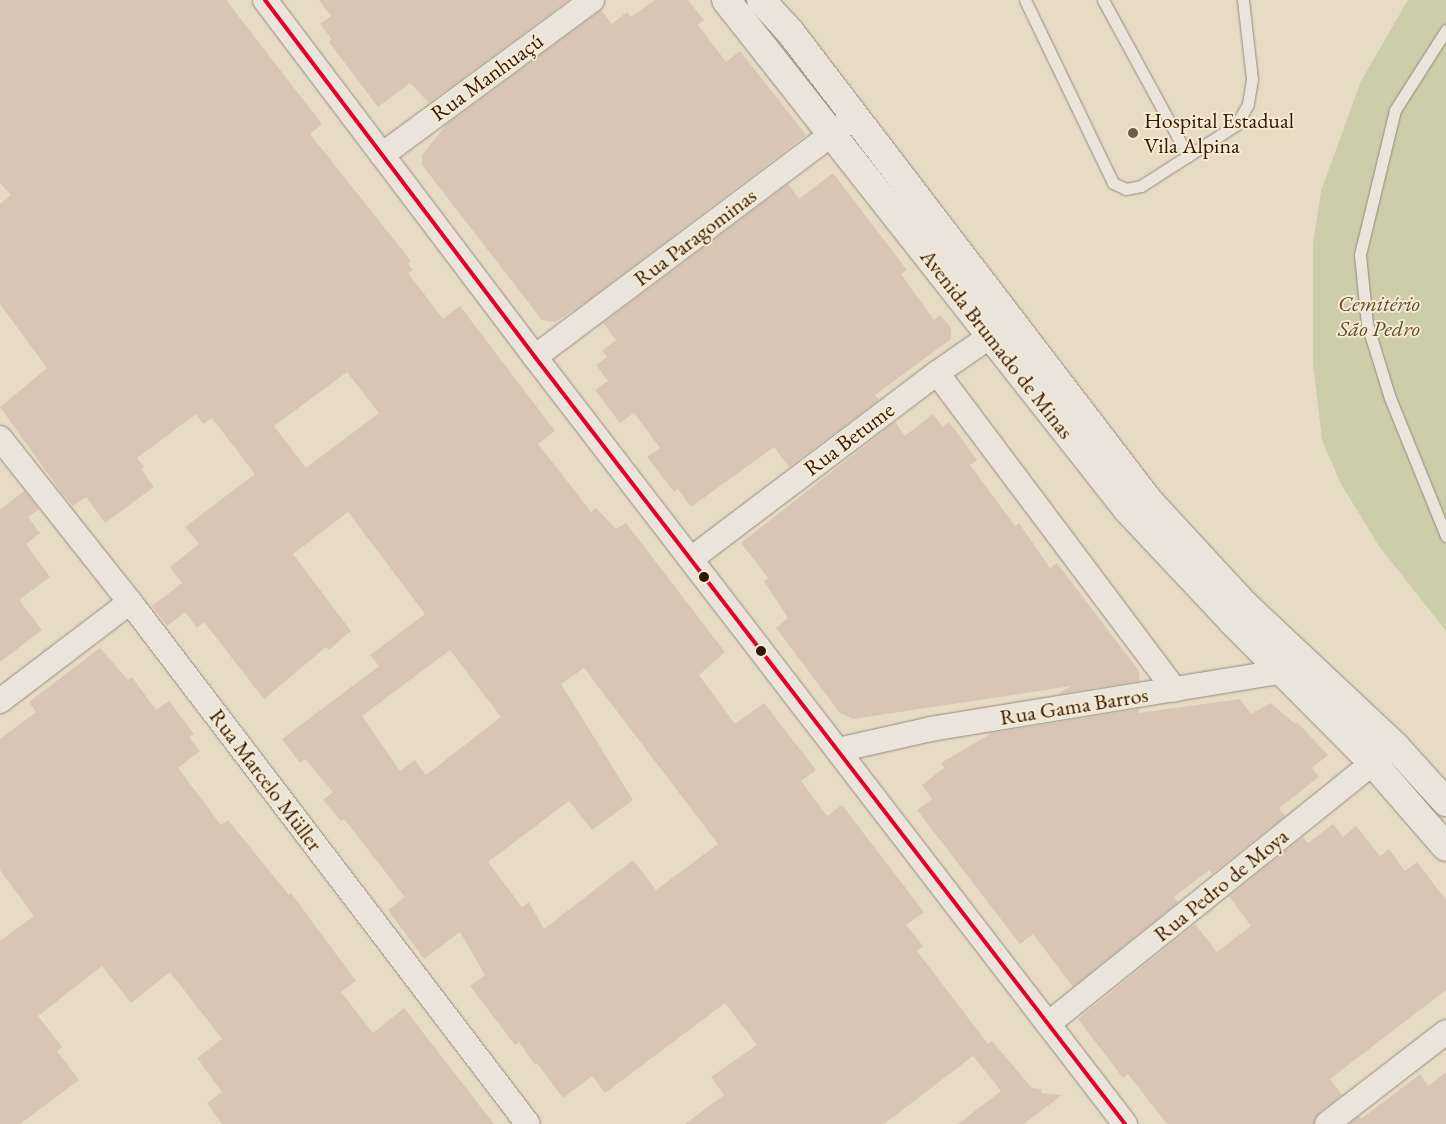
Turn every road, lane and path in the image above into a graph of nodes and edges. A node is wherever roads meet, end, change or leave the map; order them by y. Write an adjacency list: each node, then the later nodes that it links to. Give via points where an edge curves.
1 (265, 0): 12 (street)
2 (592, 0): 12 (street, Rua Manhuaçú)
3 (726, 0): 11 (main road, Avenida Brumado de Minas)
4 (761, 0): 10 (main road, Avenida Brumado de Minas)
5 (784, 0): 10 (main road)
6 (1025, 0): 13 (lane, via 1113,183 1126,189 1141,186)
7 (1102, 0): 13 (lane)
8 (1243, 0): 13 (lane, via 1252,79 1248,104 1236,125)
9 (1446, 30): 18 (lane, via 1395,110 1360,254 1367,324 1390,398)
10 (791, 33): 11 (main road, Avenida Brumado de Minas)
11 (844, 126): 14 (main road, Avenida Brumado de Minas); 15 (street, Rua Paragominas)
12 (382, 155): 15 (street)
13 (1188, 156)
14 (1000, 329): 16 (street, Rua Betume); 21 (main road, Avenida Brumado de Minas)
15 (535, 357): 19 (street)
16 (937, 372): 19 (street, Rua Betume); 22 (street)
17 (0, 438): 20 (street, Rua Marcelo Müller)
18 (1446, 536)
19 (691, 559): 25 (street)
20 (130, 602): 23 (street); 31 (street, Rua Marcelo Müller)
21 (1298, 669): 22 (street, Rua Gama Barros); 24 (main road); 26 (main road)
22 (1175, 690): 25 (street, Rua Gama Barros, via 931,729)
23 (0, 701)
24 (1395, 746): 26 (street, Rua Pedro de Moya); 27 (main road)
25 (838, 750): 29 (street)
26 (1373, 763): 28 (main road); 29 (street, Rua Pedro de Moya)
27 (1446, 802)
28 (1446, 847)
29 (1048, 1024): 32 (street)
30 (1446, 1032): 33 (street)
31 (528, 1124)
32 (1125, 1124)
33 (1327, 1124)

